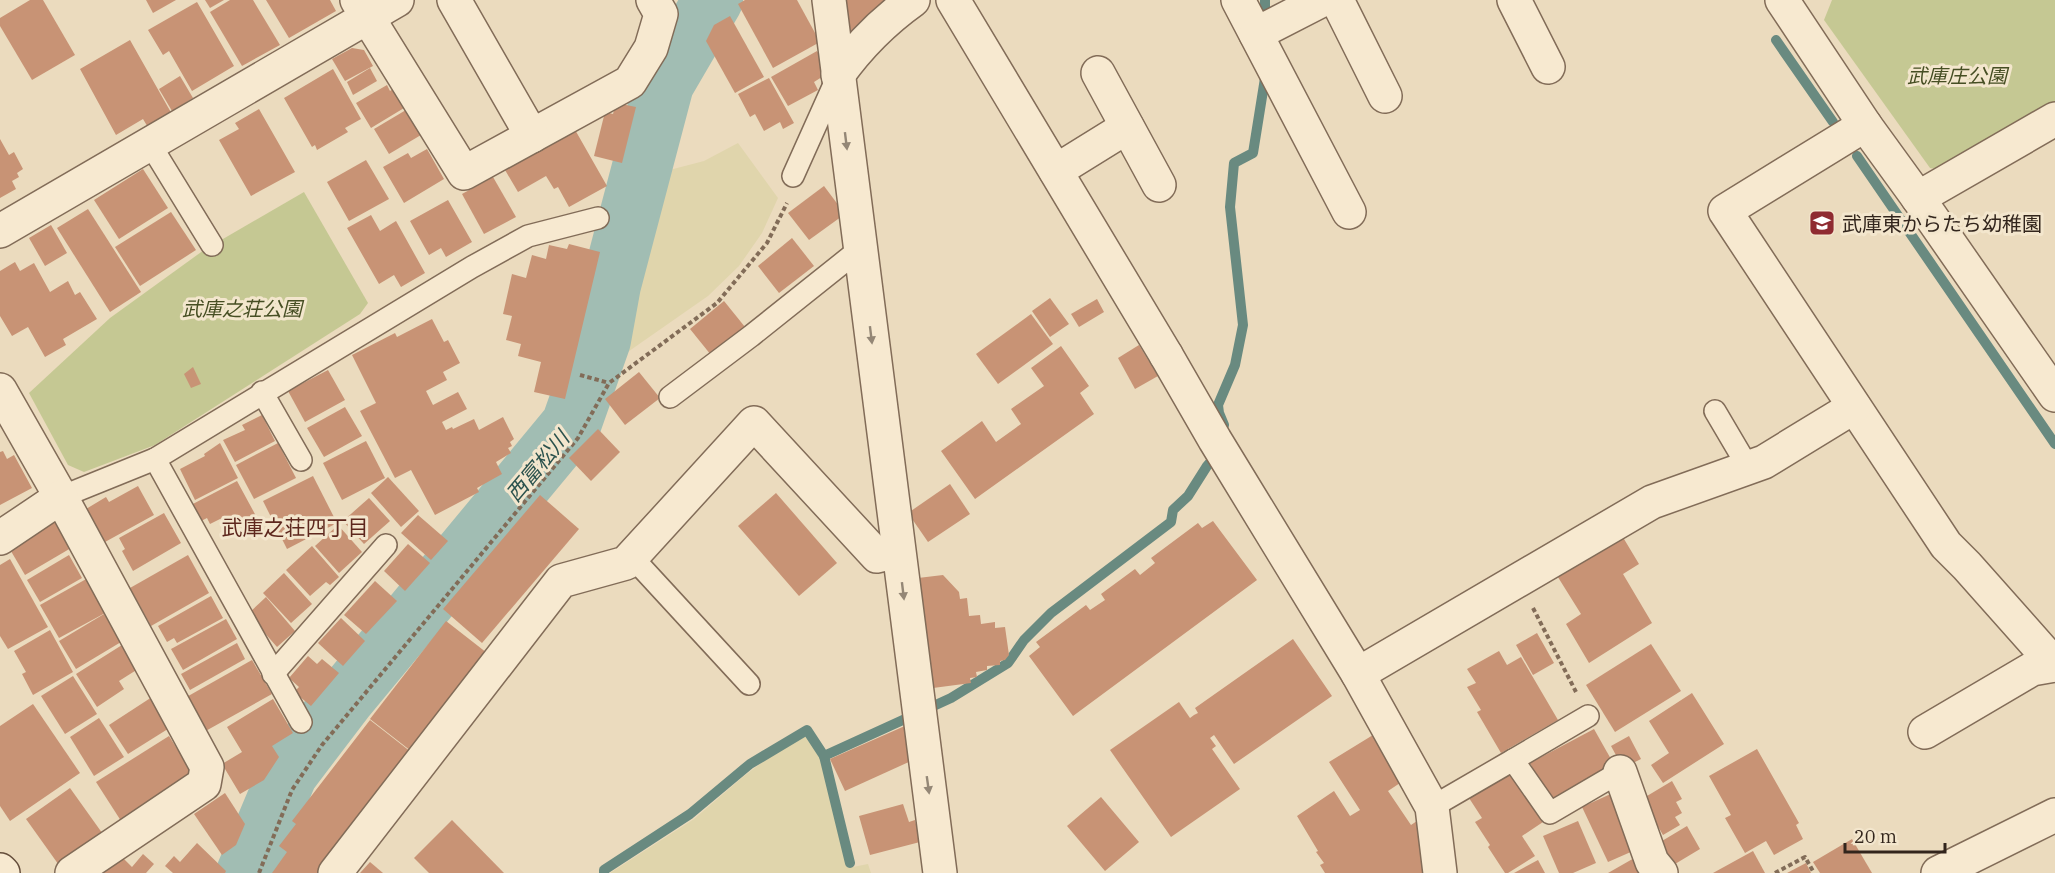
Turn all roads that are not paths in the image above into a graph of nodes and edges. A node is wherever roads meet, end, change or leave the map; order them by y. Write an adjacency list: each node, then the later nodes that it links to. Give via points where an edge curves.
1 (397, 0): 12 (street)
2 (454, 0): 21 (street)
3 (653, 0): 21 (street, via 661,14 651,48 630,82)
4 (829, 0): 16 (street)
5 (913, 0): 16 (street, via 852,55)
6 (953, 0): 23 (street)
7 (1238, 0): 13 (street)
8 (1322, 0): 13 (street)
9 (1337, 0): 17 (street)
10 (1514, 0): 14 (street)
11 (1786, 1): 19 (street)
12 (362, 9): 21 (street, via 465,173); 22 (street)
13 (1264, 40): 27 (street)
14 (1548, 67)
15 (1098, 73): 20 (street)
16 (838, 75): 24 (lane); 31 (street, one-way to 31)
17 (1384, 96)
18 (2055, 120): 26 (street)
19 (1865, 125): 26 (street); 35 (street, via 1725,211)
20 (1127, 127): 23 (street); 25 (street)
21 (532, 136)
22 (150, 144): 29 (street); 30 (lane)
23 (1056, 171): 48 (street)
24 (794, 176)
25 (1159, 185)
26 (1918, 198): 32 (street)
27 (1350, 212)
28 (598, 218): 33 (lane, via 528,236)
29 (0, 231)
30 (212, 245)
31 (860, 249): 34 (lane); 44 (street, one-way to 44)
32 (2052, 383)
33 (262, 392): 38 (lane); 39 (lane)
34 (670, 397)
35 (1854, 407): 40 (street, via 1764,462); 46 (street, via 1946,545)
36 (5, 411): 41 (street)
37 (1715, 411): 40 (lane)
38 (155, 459): 41 (lane); 47 (lane)
39 (301, 460)
40 (1748, 467): 48 (street, via 1652,502)
41 (61, 496): 42 (street); 57 (street, via 207,767 204,784)
42 (0, 538)
43 (386, 545): 47 (lane)
44 (897, 551): 45 (street, via 877,556 754,423); 59 (street, one-way to 59)
45 (632, 557): 49 (lane); 58 (street, via 626,563 561,581)
46 (2055, 665): 52 (street, via 2032,669)
47 (273, 674): 51 (lane)
48 (1358, 674): 55 (street)
49 (749, 684)
50 (1588, 716): 53 (lane)
51 (301, 722)
52 (1925, 732)
53 (1513, 760): 54 (lane, via 1550,813); 55 (lane)
54 (1620, 772): 61 (street, via 1652,862)
55 (1432, 807): 60 (street)
56 (2055, 815): 62 (street)
57 (72, 873)
58 (335, 873)
59 (940, 873)
60 (1440, 873)
61 (1661, 873)
62 (1938, 873)

